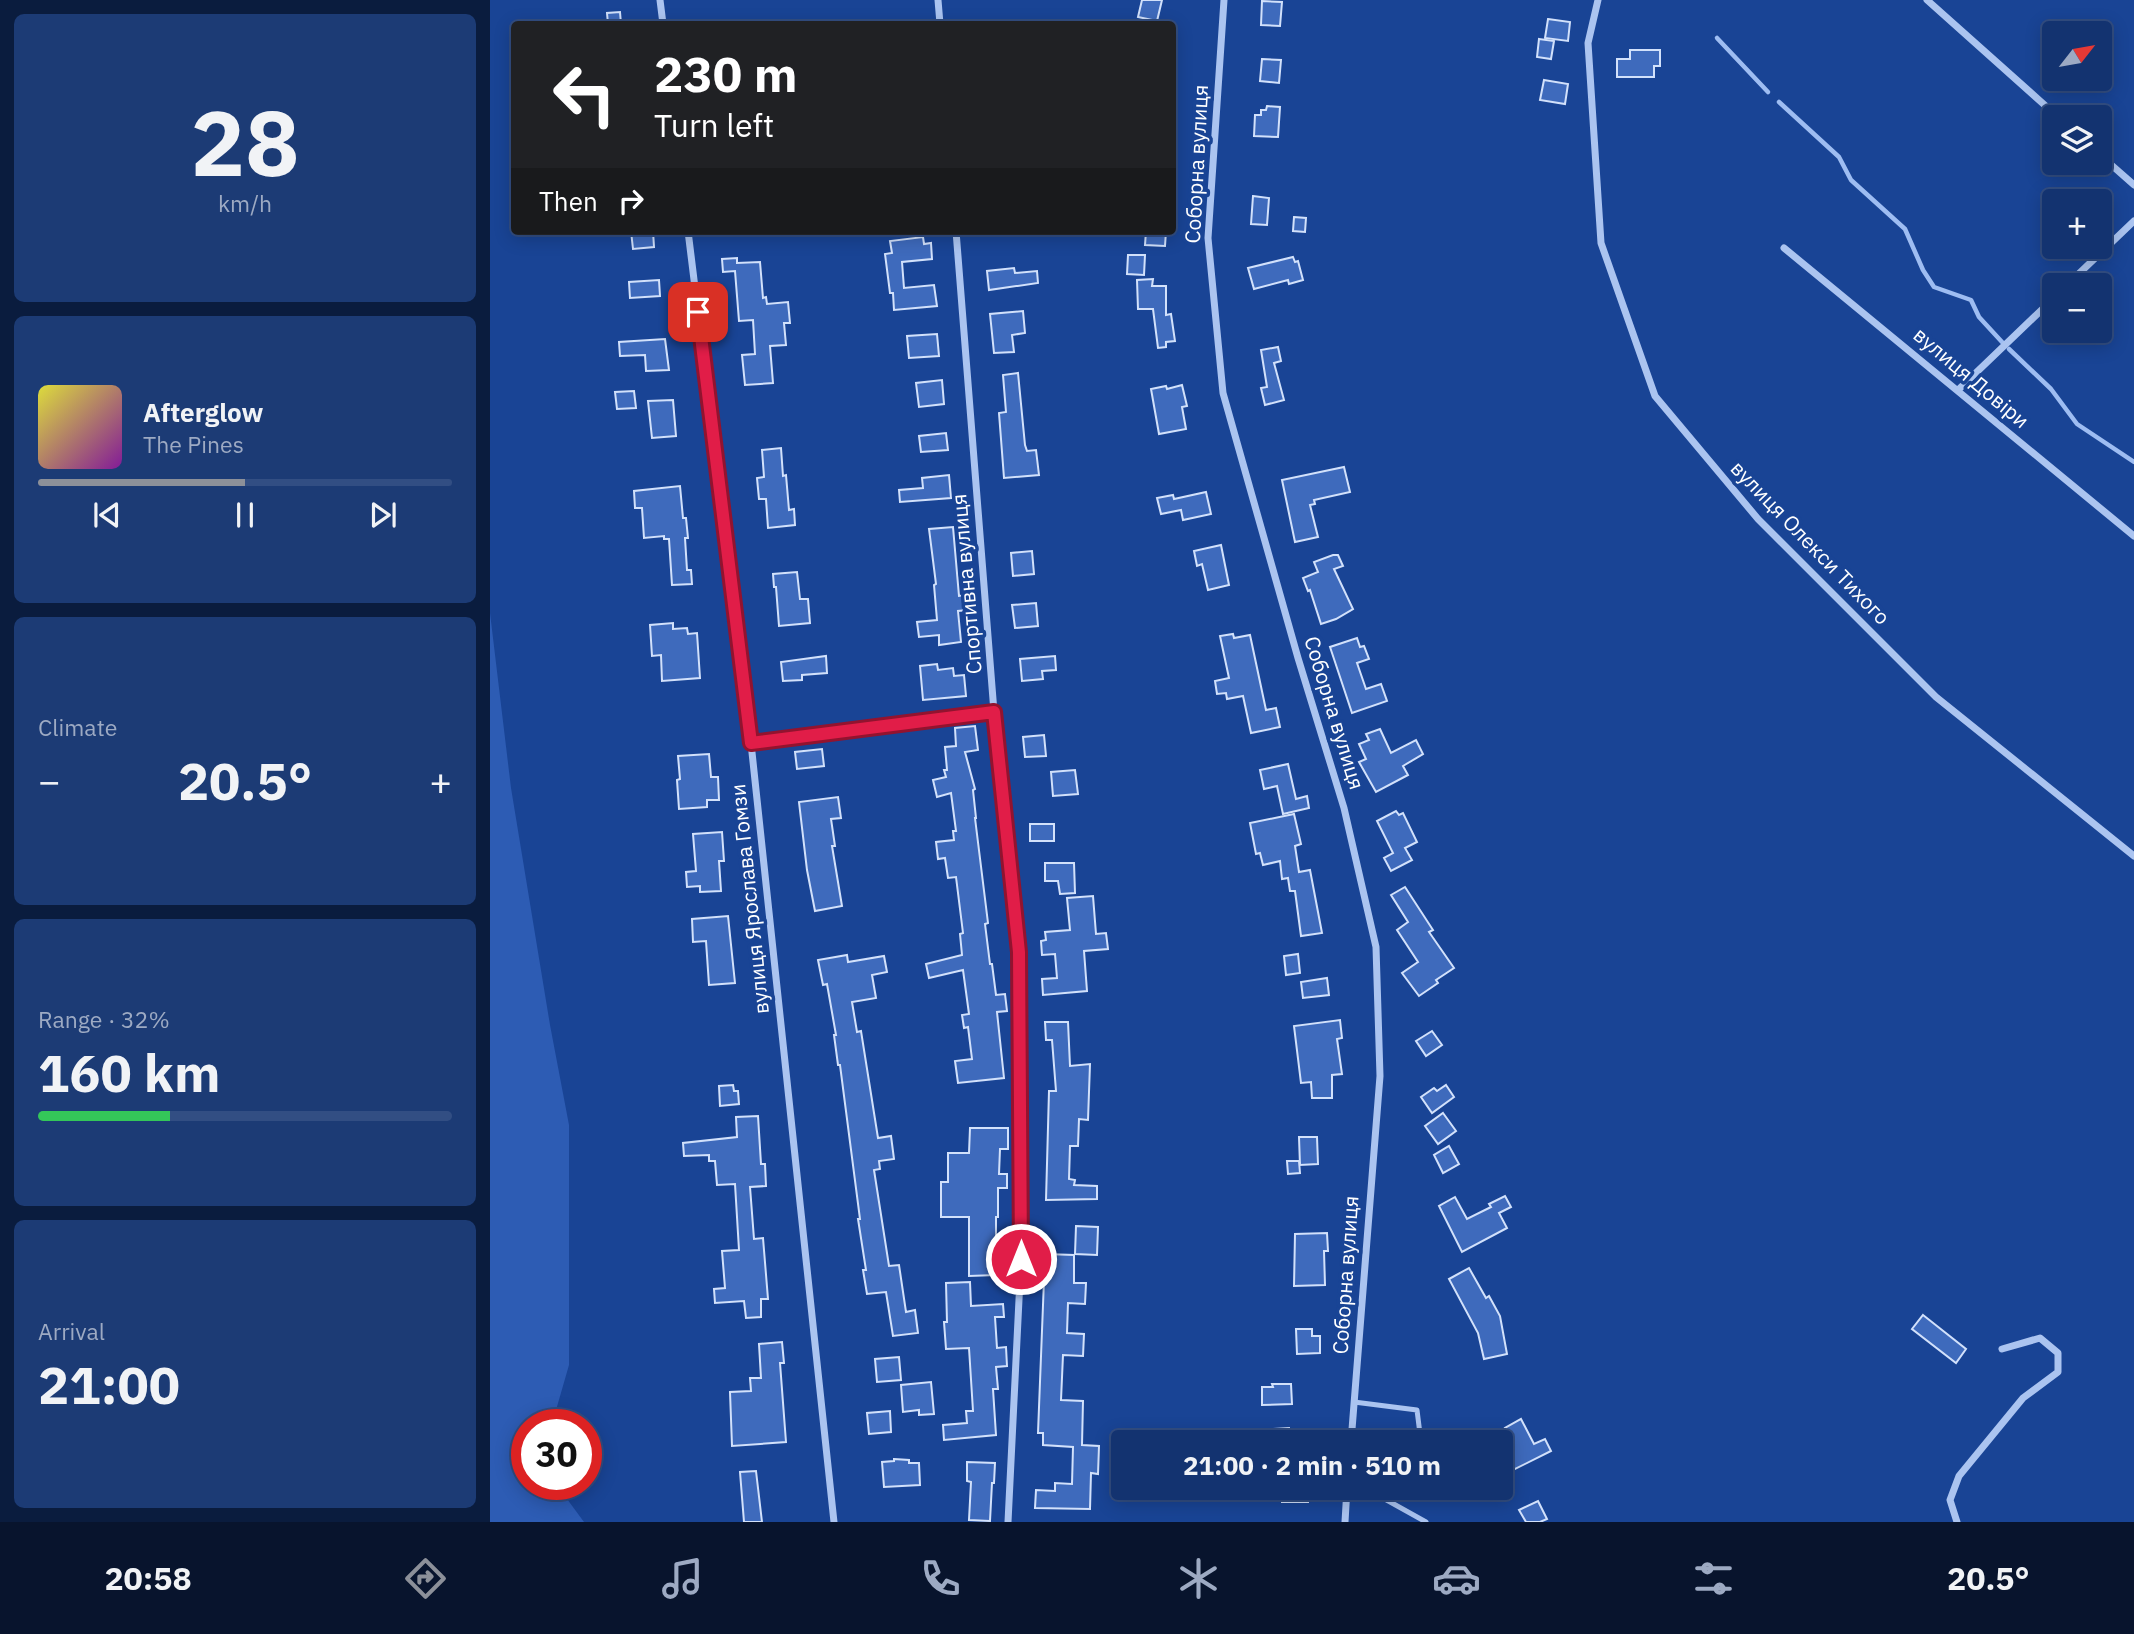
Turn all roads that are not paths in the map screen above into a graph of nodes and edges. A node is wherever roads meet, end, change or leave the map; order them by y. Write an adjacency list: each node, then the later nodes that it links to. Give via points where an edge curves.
1 (660, 0): 6 (street)
2 (938, 0): 7 (street)
3 (1224, 0): 23 (street, Соборна вулиця, via 1208,238 1223,393 1344,808 1376,947 1380,1076)
4 (1598, 0): 21 (street, вулиця Олекси Тихого, via 1588,43 1601,243 1655,396 1758,519 1936,697)
5 (1927, 0): 8 (street)
6 (663, 21)
7 (940, 21)
8 (2045, 105)
9 (2112, 166): 10 (street)
10 (2134, 186)
11 (2134, 221): 15 (street)
12 (688, 235): 20 (street, вулиця Ярослава Гомзи)
13 (956, 235): 19 (street, Спортивна вулиця)
14 (1784, 247): 17 (street, вулиця Довіри)
15 (2080, 273)
16 (2042, 310): 17 (street)
17 (1958, 390): 18 (street, вулиця Довіри)
18 (2134, 536)
19 (994, 712): 20 (lane); 29 (street, Спортивна вулиця, via 1019,952 1021,1259)
20 (751, 743): 28 (street, вулиця Ярослава Гомзи)
21 (2134, 856)
22 (2001, 1349): 32 (street, via 2040,1338 2058,1353 2058,1372 2023,1398 1959,1476 1950,1500)
23 (1354, 1402): 24 (street, Соборна вулиця); 25 (lane, via 1417,1410)
24 (1352, 1430)
25 (1420, 1430)
26 (1346, 1500): 30 (street)
27 (1388, 1500): 31 (lane)
28 (834, 1522)
29 (1008, 1522)
30 (1345, 1522)
31 (1426, 1522)
32 (1957, 1522)

